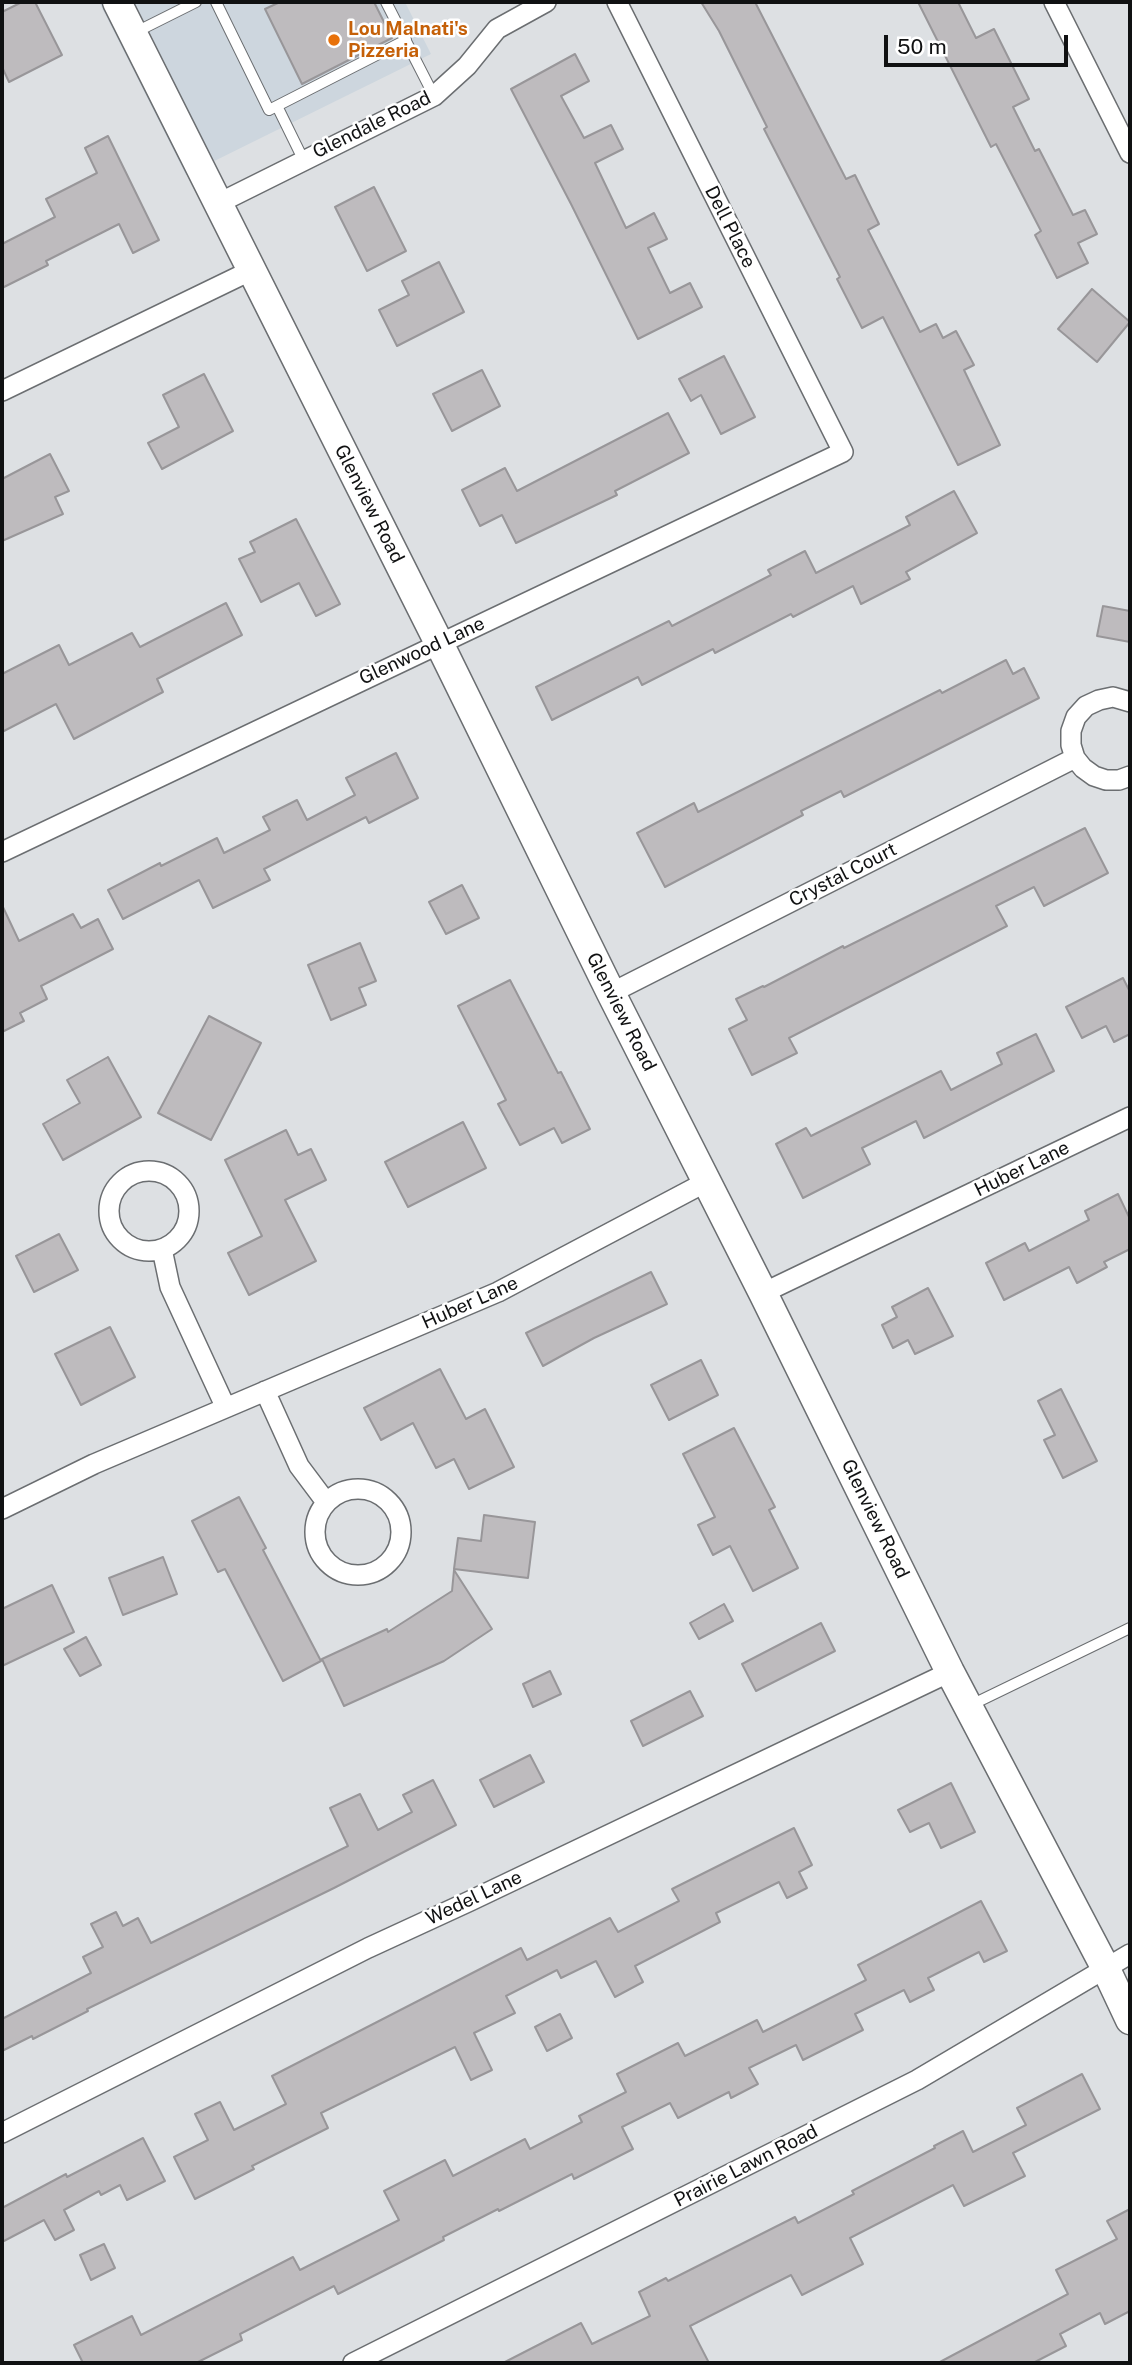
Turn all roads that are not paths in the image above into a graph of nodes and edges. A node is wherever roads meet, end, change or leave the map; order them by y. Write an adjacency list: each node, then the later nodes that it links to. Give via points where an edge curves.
1 (117, 2): 8 (main road, Glenview Road)
2 (196, 2): 8 (lane)
3 (216, 2): 11 (lane, via 269,110)
4 (386, 2): 9 (lane)
5 (546, 2): 10 (street, Glendale Road, via 497,29)
6 (617, 2): 17 (street, Dell Place)
7 (1054, 2): 12 (street)
8 (132, 34): 14 (main road, Glenview Road)
9 (406, 40): 10 (lane); 11 (lane)
10 (434, 96): 13 (street, Glendale Road)
11 (278, 106): 13 (lane)
12 (1130, 153)
13 (303, 159): 14 (street, Glendale Road)
14 (216, 204): 15 (main road, Glenview Road)
15 (250, 271): 16 (street); 18 (main road, Glenview Road)
16 (2, 391)
17 (843, 452): 18 (street, Glenwood Lane)
18 (439, 643): 22 (street, Glenwood Lane); 23 (main road, Glenview Road)
19 (1130, 702): 20 (street, via 1113,697 1086,706 1071,730)
20 (1075, 758): 21 (street, via 1094,776 1106,780); 23 (street, Crystal Court)
21 (1130, 776)
22 (2, 852)
23 (611, 993): 25 (main road, Glenview Road)
24 (1130, 1117): 27 (street, Huber Lane)
25 (706, 1182): 27 (main road, Glenview Road); 28 (street, Huber Lane, via 498,1292)
26 (162, 1249): 26 (street, via 183,1233 188,1221 187,1196 180,1185 158,1172 134,1174 123,1181 110,1204 114,1230 135,1248); 29 (street, via 170,1287)
27 (763, 1293): 33 (main road, Glenview Road)
28 (265, 1391): 29 (street, Huber Lane); 30 (street, via 299,1466)
29 (225, 1406): 31 (street, Huber Lane)
30 (326, 1502): 30 (street, via 315,1529 323,1558 348,1574 370,1574 389,1563 401,1539 397,1513 389,1502 379,1494 353,1489)
31 (2, 1509)
32 (1130, 1628): 34 (lane)
33 (950, 1672): 34 (main road, Glenview Road); 38 (street, Wedel Lane, via 368,1948)
34 (968, 1706): 36 (main road, Glenview Road)
35 (1130, 1954): 36 (street, Prairie Lawn Road)
36 (1105, 1967): 37 (main road, Glenview Road); 39 (street, Prairie Lawn Road, via 917,2080)
37 (1130, 2020)
38 (2, 2133)
39 (353, 2363)

